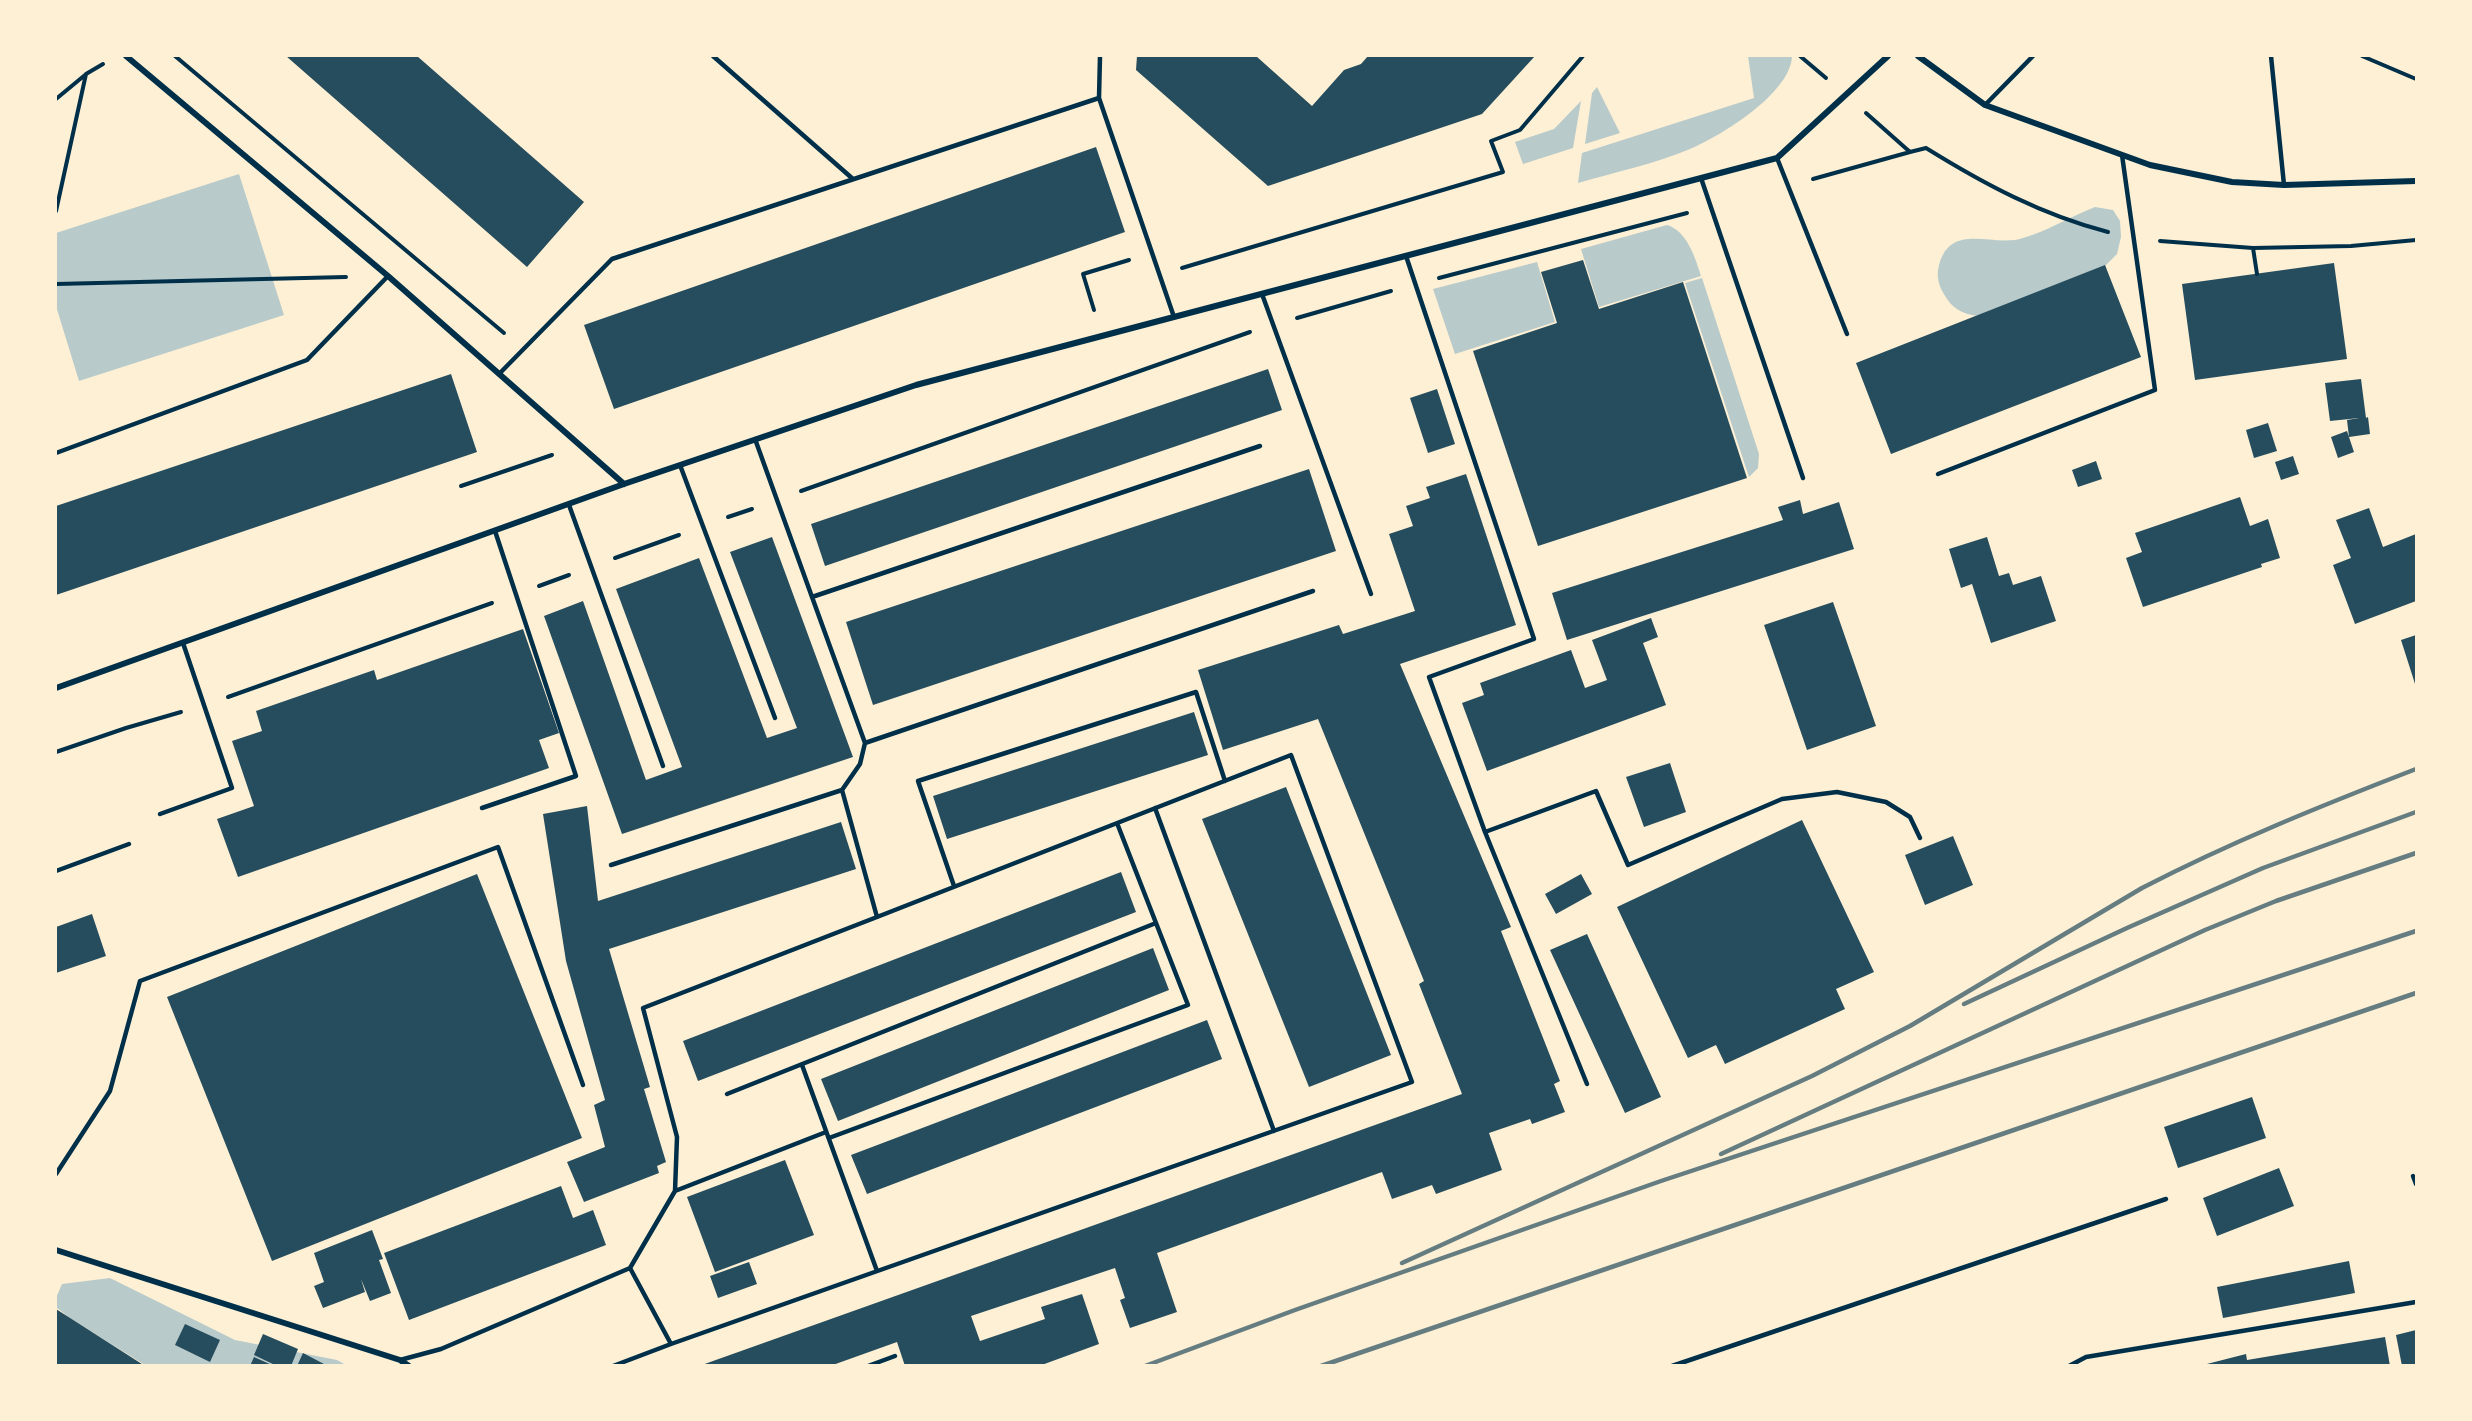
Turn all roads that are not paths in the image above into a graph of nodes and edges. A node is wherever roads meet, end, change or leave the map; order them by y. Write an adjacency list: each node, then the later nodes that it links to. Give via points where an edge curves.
1 (126, 56): 17 (street)
2 (713, 56): 13 (lane)
3 (1100, 56): 8 (lane)
4 (1888, 56): 11 (street)
5 (1918, 56): 9 (street)
6 (2033, 56): 9 (lane)
7 (2271, 56): 15 (lane)
8 (1099, 98): 13 (lane); 19 (lane)
9 (1985, 105): 10 (street)
10 (2122, 155): 15 (street, via 2150,165 2232,182); 26 (lane, via 2155,390)
11 (1777, 158): 12 (street); 20 (lane)
12 (1701, 178): 16 (street); 27 (lane)
13 (853, 179): 21 (lane, via 612,259)
14 (2416, 181): 15 (street)
15 (2284, 185)
16 (1406, 256): 18 (street); 45 (lane, via 1534,639 1429,676)
17 (388, 276): 21 (street); 24 (lane, via 307,360)
18 (1262, 294): 19 (street); 32 (lane)
19 (1174, 317): 22 (street, via 916,385)
20 (1847, 334)
21 (500, 373): 28 (street)
22 (755, 438): 25 (street); 33 (lane)
23 (1260, 446): 33 (lane)
24 (56, 453)
25 (680, 465): 28 (street); 36 (lane)
26 (1938, 474)
27 (1803, 478)
28 (624, 484): 29 (street)
29 (568, 505): 30 (street); 38 (lane)
30 (495, 531): 34 (street); 41 (lane, via 576,776)
31 (1313, 591): 37 (lane)
32 (1371, 594)
33 (812, 597): 37 (lane)
34 (183, 643): 35 (street); 43 (lane, via 232,788)
35 (56, 688)
36 (775, 718)
37 (865, 743): 40 (lane, via 860,764)
38 (663, 766)
39 (1225, 781): 42 (lane); 50 (lane, via 1196,692 918,781); 57 (lane, via 1291,755 1412,1082)
40 (842, 790): 48 (lane); 51 (lane)
41 (482, 808)
42 (1155, 808): 44 (lane); 57 (lane)
43 (160, 814)
44 (1117, 823): 50 (lane); 52 (lane)
45 (1485, 832): 46 (lane, via 1596,791 1628,865 1782,799 1837,792 1886,802 1910,817); 55 (lane)
46 (1920, 838)
47 (129, 844): 49 (lane)
48 (610, 864)
49 (56, 871)
50 (954, 886): 51 (lane)
51 (877, 917): 63 (lane, via 643,1008 677,1137)
52 (1156, 923): 53 (lane); 59 (lane, via 1188,1005)
53 (802, 1065): 56 (lane); 58 (lane)
54 (583, 1084): 60 (lane, via 498,847 140,981 110,1091)
55 (1587, 1084)
56 (727, 1094)
57 (1274, 1131): 67 (lane)
58 (826, 1132): 59 (lane); 63 (lane)
59 (829, 1138): 67 (lane)
60 (56, 1174)
61 (2413, 1176): 62 (lane)
62 (2416, 1184)
63 (675, 1191): 66 (lane)
64 (2166, 1199): 75 (lane)
65 (56, 1250): 71 (street)
66 (630, 1268): 69 (lane); 71 (lane, via 441,1349)
67 (878, 1271): 69 (lane)
68 (2416, 1302): 76 (lane, via 2086,1357)
69 (671, 1344): 73 (lane)
70 (895, 1356): 74 (lane)
71 (400, 1360): 72 (street)
72 (409, 1365)
73 (614, 1365)
74 (868, 1365)
75 (1672, 1365)
76 (2069, 1365)

